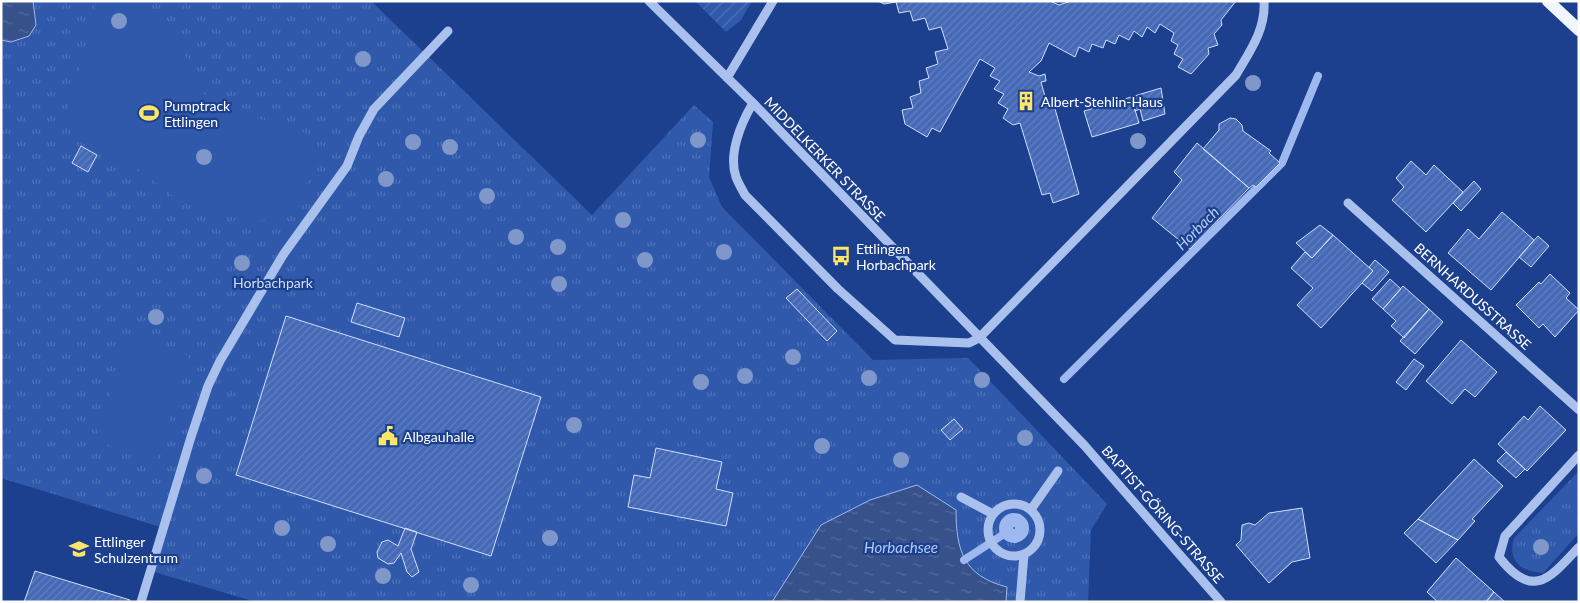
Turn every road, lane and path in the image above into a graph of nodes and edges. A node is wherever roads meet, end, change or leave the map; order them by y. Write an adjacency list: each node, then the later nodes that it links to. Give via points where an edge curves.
1 (649, 1): 7 (street, MIDDELKERKER STRASSE)
2 (773, 1): 7 (street)
3 (1264, 1): 10 (street, via 1265,16 1259,34 1236,74)
4 (1548, 1): 5 (main road)
5 (1579, 30)
6 (448, 31): 20 (street, via 374,109 348,166 283,255 220,361 191,437)
7 (727, 78): 8 (street, MIDDELKERKER STRASSE)
8 (752, 104): 10 (street, MIDDELKERKER STRASSE); 10 (street, via 743,121 734,157 736,175 745,195 838,289 895,340 969,343)
9 (1348, 203): 11 (street, BERNHARDUSSTRASSE)
10 (979, 338): 12 (street, MIDDELKERKER STRASSE)
11 (1579, 410)
12 (1084, 445): 22 (street, BAPTIST-GÖRING-STRASSE)
13 (1579, 455): 18 (street, via 1505,536 1499,557 1511,572 1526,580 1540,581 1550,578)
14 (1058, 472): 16 (street)
15 (961, 498): 17 (street)
16 (1032, 508): 17 (street, via 1012,503); 19 (street, via 1037,517 1039,539 1034,548)
17 (991, 514): 19 (street, via 988,531 992,542 1004,555 1018,557)
18 (1579, 547)
19 (1024, 554): 21 (street)
20 (141, 602)
21 (1020, 602)
22 (1221, 602)

